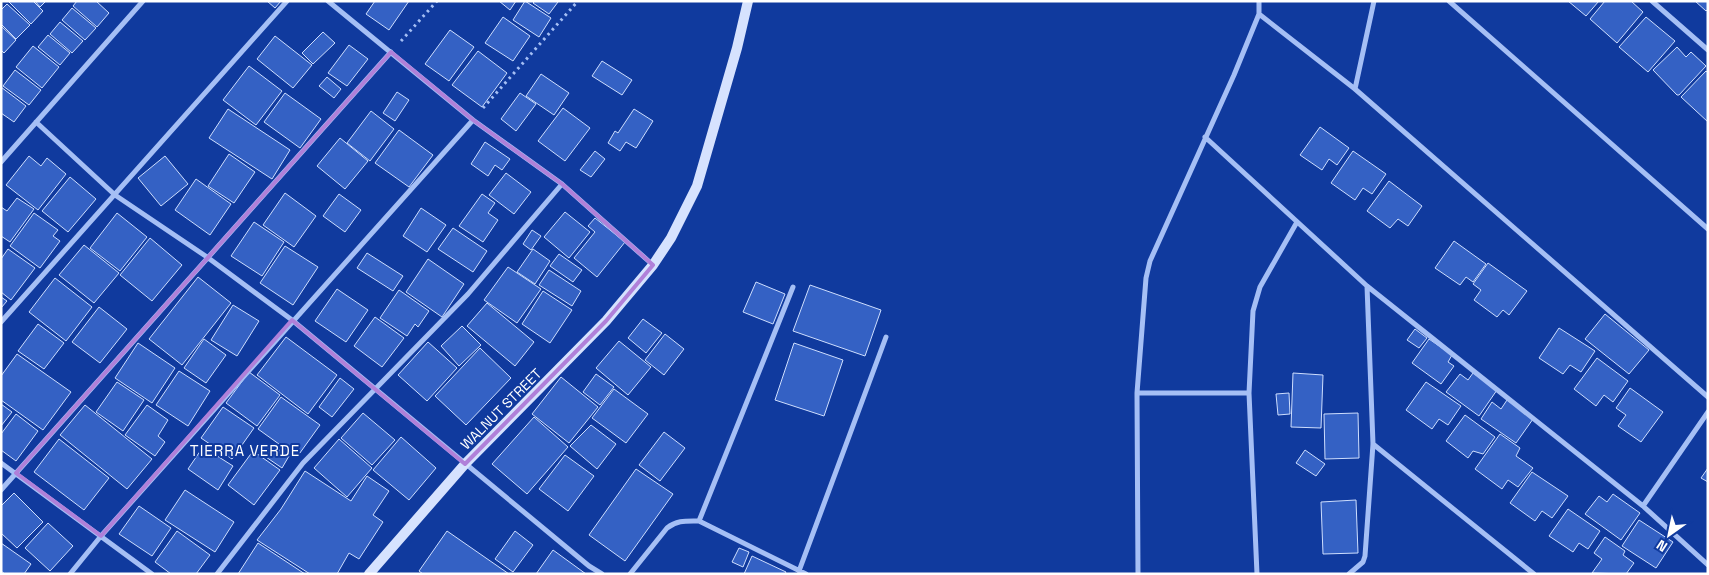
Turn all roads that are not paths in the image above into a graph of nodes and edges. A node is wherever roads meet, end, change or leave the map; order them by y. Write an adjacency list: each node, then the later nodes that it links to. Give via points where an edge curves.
1 (143, 1): 14 (street)
2 (287, 1): 18 (street)
3 (328, 1): 11 (street)
4 (748, 1): 22 (street, WALNUT STREET, via 738,48 697,186)
5 (1259, 1): 9 (street)
6 (1374, 1): 12 (street)
7 (1450, 1): 20 (street)
8 (1652, 1): 10 (street)
9 (1258, 14): 12 (street); 15 (street)
10 (1708, 50)
11 (391, 52): 13 (street); 21 (street)
12 (1355, 89): 31 (street)
13 (472, 120): 17 (street); 25 (street)
14 (36, 122): 16 (street); 18 (street)
15 (1205, 137): 19 (street); 29 (street, via 1150,261)
16 (1, 162)
17 (562, 184): 22 (street); 28 (street, via 468,294)
18 (115, 195): 21 (street); 26 (street)
19 (1297, 222): 23 (street); 30 (street, via 1260,287 1252,312)
20 (1708, 229)
21 (207, 257): 25 (street); 36 (street)
22 (653, 265): 35 (street, WALNUT STREET, via 606,321)
23 (1367, 286): 33 (street); 38 (street)
24 (793, 288): 39 (street)
25 (292, 320): 28 (street); 40 (street)
26 (1, 322)
27 (886, 338): 42 (street)
28 (376, 389): 35 (street); 45 (street, via 303,463)
29 (1137, 393): 30 (street); 50 (street)
30 (1249, 393): 51 (street)
31 (1708, 397)
32 (1708, 412): 38 (street)
33 (1373, 444): 52 (street, via 1365,556); 53 (street)
34 (1, 463): 36 (street)
35 (466, 464): 46 (street, WALNUT STREET); 47 (street)
36 (16, 473): 37 (street); 40 (street)
37 (1, 490)
38 (1643, 506): 41 (street)
39 (699, 522): 42 (street); 48 (street, via 674,523)
40 (101, 536): 43 (street); 44 (street)
41 (1708, 565)
42 (799, 571): 49 (street)
43 (70, 574)
44 (152, 574)
45 (217, 574)
46 (369, 574)
47 (602, 574)
48 (630, 574)
49 (806, 574)
50 (1138, 574)
51 (1257, 574)
52 (1349, 574)
53 (1534, 574)

